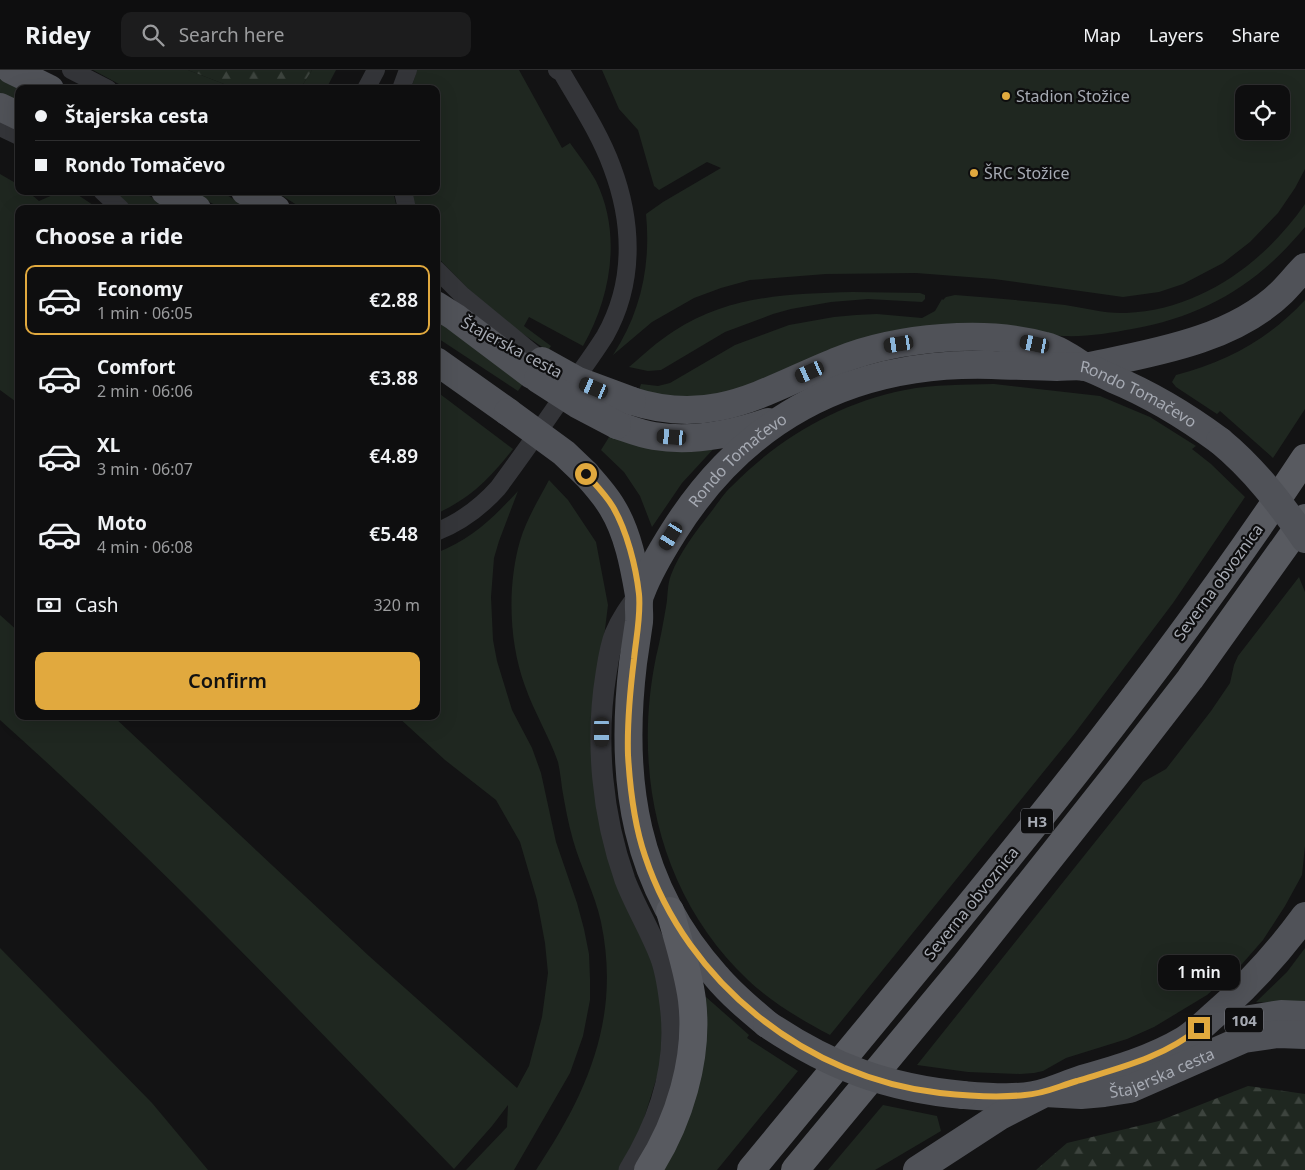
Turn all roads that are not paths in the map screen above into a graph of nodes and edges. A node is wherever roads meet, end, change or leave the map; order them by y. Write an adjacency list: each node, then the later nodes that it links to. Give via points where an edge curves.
1 (11, 70): 6 (main road)
2 (71, 70): 7 (street)
3 (376, 70): 8 (street)
4 (408, 70): 9 (street)
5 (561, 71): 29 (street, via 601,142 618,184 628,249 625,285 613,319 596,350 498,488 467,517)
6 (42, 85)
7 (100, 85)
8 (368, 85)
9 (402, 85)
10 (0, 107): 11 (main road)
11 (15, 114)
12 (0, 126): 13 (street)
13 (15, 134)
14 (106, 195): 17 (street)
15 (172, 195): 18 (main road)
16 (252, 195): 19 (main road)
17 (117, 205)
18 (190, 205)
19 (269, 205)
20 (1305, 267): 24 (main road, via 1281,293 1249,317 1221,332 1176,347)
21 (440, 273): 25 (street)
22 (446, 311): 25 (main road, Štajerska cesta)
23 (440, 364): 31 (main road, bridge, via 564,453 586,474 613,507 632,560)
24 (1085, 367): 25 (main road, Štajerska cesta, bridge, via 1047,346 1022,341 953,337 865,352 752,397 704,410 669,410 632,401); 26 (main road, Rondo Tomačevo, via 969,364 925,367 839,389); 30 (main road, Rondo Tomačevo, bridge, via 1156,398 1220,441 1265,484)
25 (537, 368): 26 (main road, Štajerska cesta, bridge, via 591,412 617,425 654,436 727,433)
26 (784, 417): 31 (main road, Rondo Tomačevo, via 751,441 689,508)
27 (1305, 458): 40 (highway, Severna obvoznica / H3, via 1127,707 1015,850)
28 (1305, 518): 41 (highway, Severna obvoznica / H3, via 1118,772 965,965)
29 (440, 530)
30 (1305, 539)
31 (639, 595): 32 (main road, Rondo Tomačevo, via 629,706 630,784 645,856); 38 (street, via 614,634 602,711 602,764 608,817 620,862 633,900 660,957 667,983 672,1052 657,1113)
32 (670, 911): 37 (main road, Rondo Tomačevo, bridge, via 716,977 768,1024 820,1056 866,1076 936,1092 984,1097); 39 (highway, via 692,1001 692,1034 682,1096 671,1128)
33 (1305, 916): 36 (main road, Rondo Tomačevo, via 1240,993)
34 (1305, 1015): 36 (main road, Štajerska cesta / 104, via 1281,1014 1244,1020)
35 (1305, 1035): 37 (main road, Štajerska cesta, via 1278,1034 1244,1039 1130,1089 1081,1095)
36 (1186, 1039): 37 (main road, Rondo Tomačevo, via 1117,1070)
37 (1045, 1093): 42 (main road, via 1000,1116)
38 (629, 1170)
39 (648, 1170)
40 (751, 1170)
41 (795, 1170)
42 (917, 1170)

